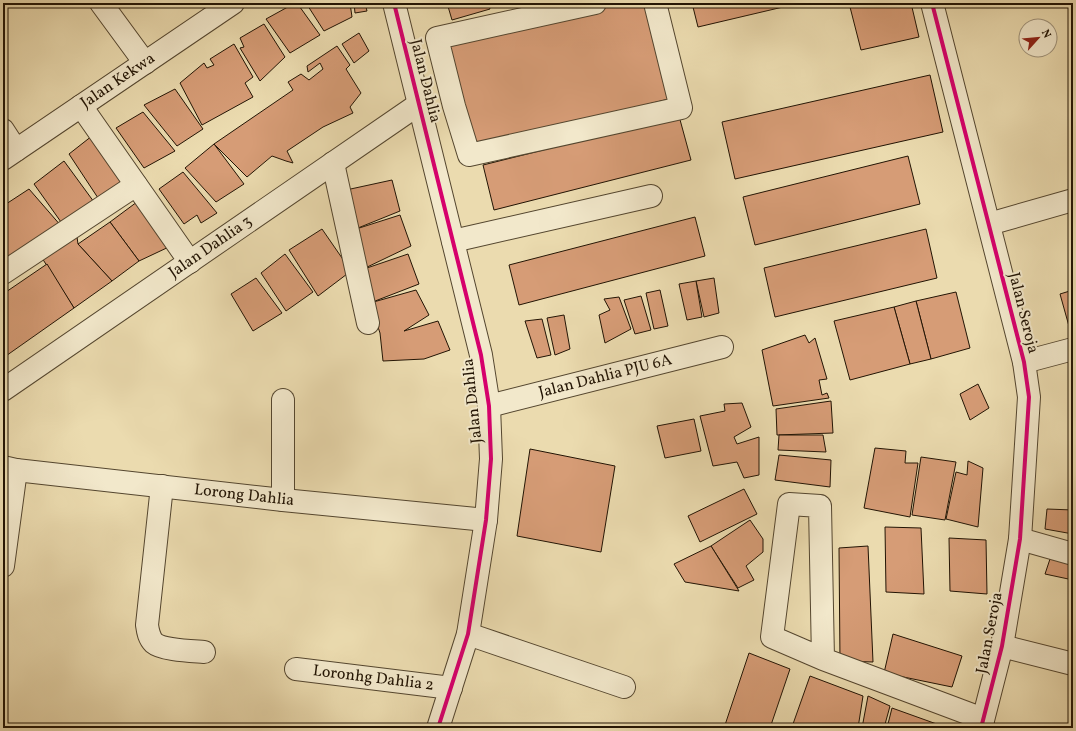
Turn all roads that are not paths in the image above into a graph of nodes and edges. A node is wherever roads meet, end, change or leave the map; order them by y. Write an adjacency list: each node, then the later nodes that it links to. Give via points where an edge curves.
1 (101, 3): 7 (street)
2 (234, 3): 7 (street, Jalan Kekwa)
3 (394, 3): 10 (street, Jalan Dahlia)
4 (595, 3): 9 (street, via 437,38)
5 (655, 3): 12 (street, via 680,108 469,155)
6 (932, 3): 19 (street, Jalan Seroja)
7 (144, 63): 8 (street, Jalan Kekwa)
8 (81, 106): 14 (street, Jalan Kekwa); 16 (street)
9 (454, 106): 10 (street); 12 (street)
10 (420, 109): 13 (street, Jalan Dahlia); 15 (street, Jalan Dahlia 3)
11 (3, 130): 14 (street)
12 (463, 137): 13 (street)
13 (429, 146): 20 (street, Jalan Dahlia)
14 (10, 154)
15 (333, 163): 21 (street, Jalan Dahlia 3); 23 (street)
16 (136, 185): 21 (street); 22 (street)
17 (651, 196): 20 (street)
18 (1073, 200): 19 (street)
19 (989, 224): 26 (street, Jalan Seroja)
20 (453, 242): 29 (street, Jalan Dahlia, via 481,355)
21 (190, 262): 27 (street, Jalan Dahlia 3)
22 (3, 273)
23 (368, 323)
24 (722, 347): 29 (street, Jalan Dahlia PJU 6A)
25 (1073, 349): 26 (street)
26 (1024, 362): 35 (street, Jalan Seroja, via 1029,397)
27 (3, 390)
28 (283, 400): 32 (street)
29 (489, 406): 34 (street, Jalan Dahlia, via 491,459)
30 (9, 468): 31 (street, Lorong Dahlia); 33 (street)
31 (162, 486): 32 (street, Lorong Dahlia); 40 (street, via 148,632 154,643 161,647)
32 (283, 500): 34 (street, Lorong Dahlia)
33 (6, 510): 37 (street)
34 (486, 520): 38 (street, Jalan Dahlia)
35 (1020, 539): 36 (street); 39 (street, Jalan Seroja)
36 (1073, 554)
37 (3, 566)
38 (468, 634): 44 (street); 45 (street, Jalan Dahlia)
39 (1002, 646): 42 (street); 46 (street, Jalan Seroja)
40 (204, 652)
41 (823, 659): 41 (street, via 772,637 789,504 820,506); 46 (street)
42 (1073, 664)
43 (296, 669): 45 (street, Loronhg Dahlia 2)
44 (624, 687)
45 (451, 688): 47 (street, Jalan Dahlia)
46 (982, 723)
47 (438, 728)

